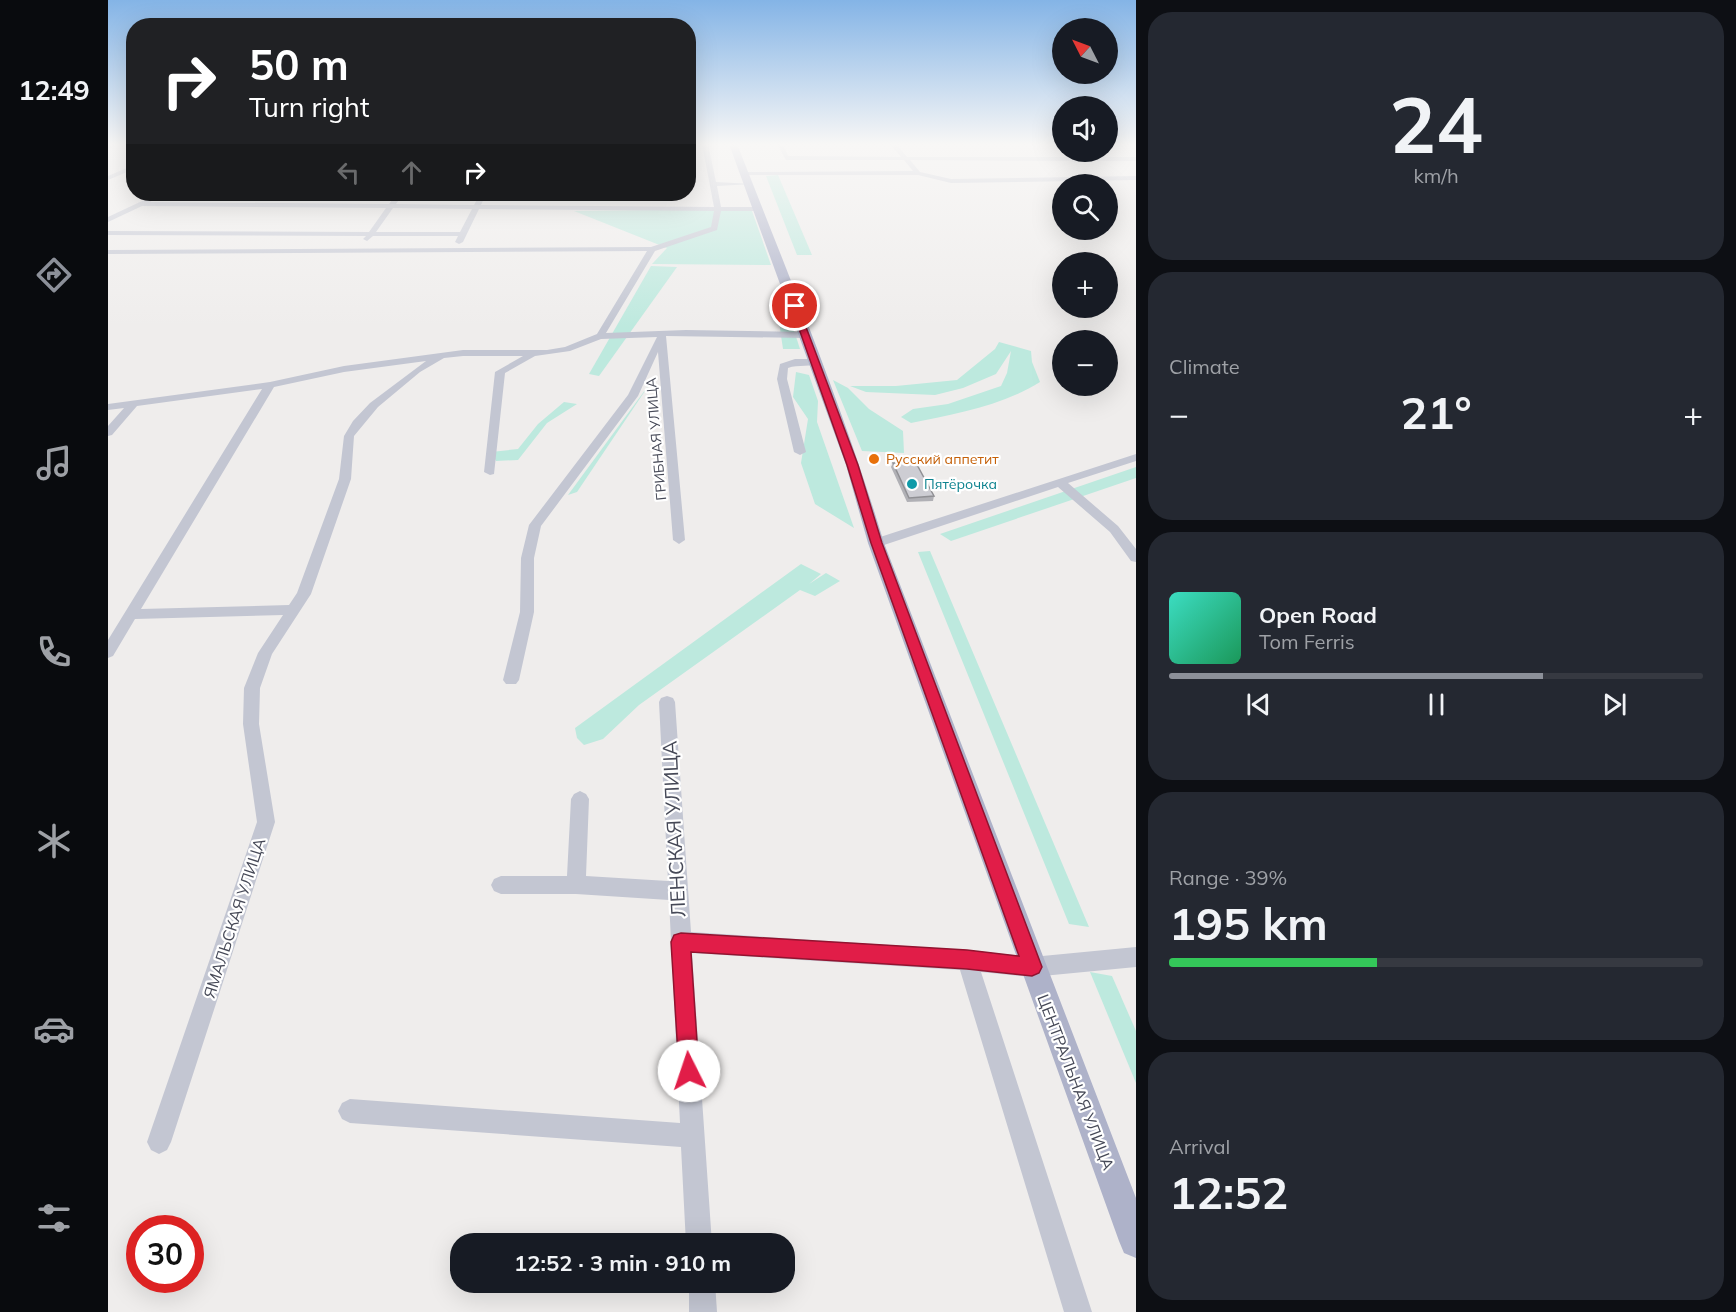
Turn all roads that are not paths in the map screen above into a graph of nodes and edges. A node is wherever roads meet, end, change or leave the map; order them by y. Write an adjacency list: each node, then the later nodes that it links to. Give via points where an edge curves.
1 (138, 205): 10 (street)
2 (243, 205): 6 (street)
3 (527, 205): 7 (street)
4 (665, 205): 8 (street)
5 (757, 205): 9 (main road, ЦЕНТРАЛЬНАЯ УЛИЦА)
6 (391, 207): 7 (street); 12 (street)
7 (476, 207): 13 (street)
8 (718, 208): 9 (street); 15 (street, via 714,228)
9 (758, 209): 19 (main road, ЦЕНТРАЛЬНАЯ УЛИЦА)
10 (108, 220)
11 (108, 233): 12 (street)
12 (371, 233): 13 (street); 16 (street)
13 (462, 234): 14 (street)
14 (457, 246)
15 (652, 249): 16 (street); 20 (street)
16 (358, 251): 17 (street)
17 (108, 252)
18 (662, 335): 19 (street); 20 (street); 32 (street, ГРИБНАЯ УЛИЦА); 38 (street, via 633,396 531,533 526,556 527,612)
19 (806, 335): 23 (main road, ЦЕНТРАЛЬНАЯ УЛИЦА)
20 (600, 336): 21 (street, via 567,349)
21 (532, 354): 22 (street); 30 (street, via 500,372)
22 (441, 356): 24 (street, via 344,369); 35 (street, ЯМАЛЬСКАЯ УЛИЦА, via 374,405 349,436 345,479 304,594)
23 (816, 362): 28 (street, via 783,366 782,379); 33 (main road, ЦЕНТРАЛЬНАЯ УЛИЦА)
24 (270, 385): 25 (street); 36 (street)
25 (133, 404): 26 (street); 27 (street)
26 (108, 407)
27 (108, 433)
28 (800, 452)
29 (1136, 457): 31 (street)
30 (490, 472)
31 (1059, 482): 33 (street); 34 (street, via 1114,529)
32 (679, 540)
33 (876, 543): 47 (main road, ЦЕНТРАЛЬНАЯ УЛИЦА)
34 (1136, 558)
35 (293, 610): 36 (street); 50 (street, ЯМАЛЬСКАЯ УЛИЦА, via 265,653 252,688 251,724 266,822)
36 (133, 614): 37 (street)
37 (108, 652)
38 (511, 680)
39 (667, 702): 43 (street, ЛЕНСКАЯ УЛИЦА)
40 (580, 799): 42 (street)
41 (501, 885): 42 (street)
42 (576, 885): 43 (street)
43 (678, 891): 44 (street, ЛЕНСКАЯ УЛИЦА)
44 (681, 942): 46 (street); 49 (street, ЛЕНСКАЯ УЛИЦА)
45 (1136, 957): 47 (street)
46 (967, 960): 47 (street); 55 (street)
47 (1032, 967): 52 (main road, ЦЕНТРАЛЬНАЯ УЛИЦА)
48 (350, 1111): 49 (street)
49 (693, 1136): 51 (street, ЛЕНСКАЯ УЛИЦА)
50 (159, 1142)
51 (698, 1233)
52 (1136, 1241)
53 (702, 1293): 54 (street)
54 (703, 1312)
55 (1078, 1312)

